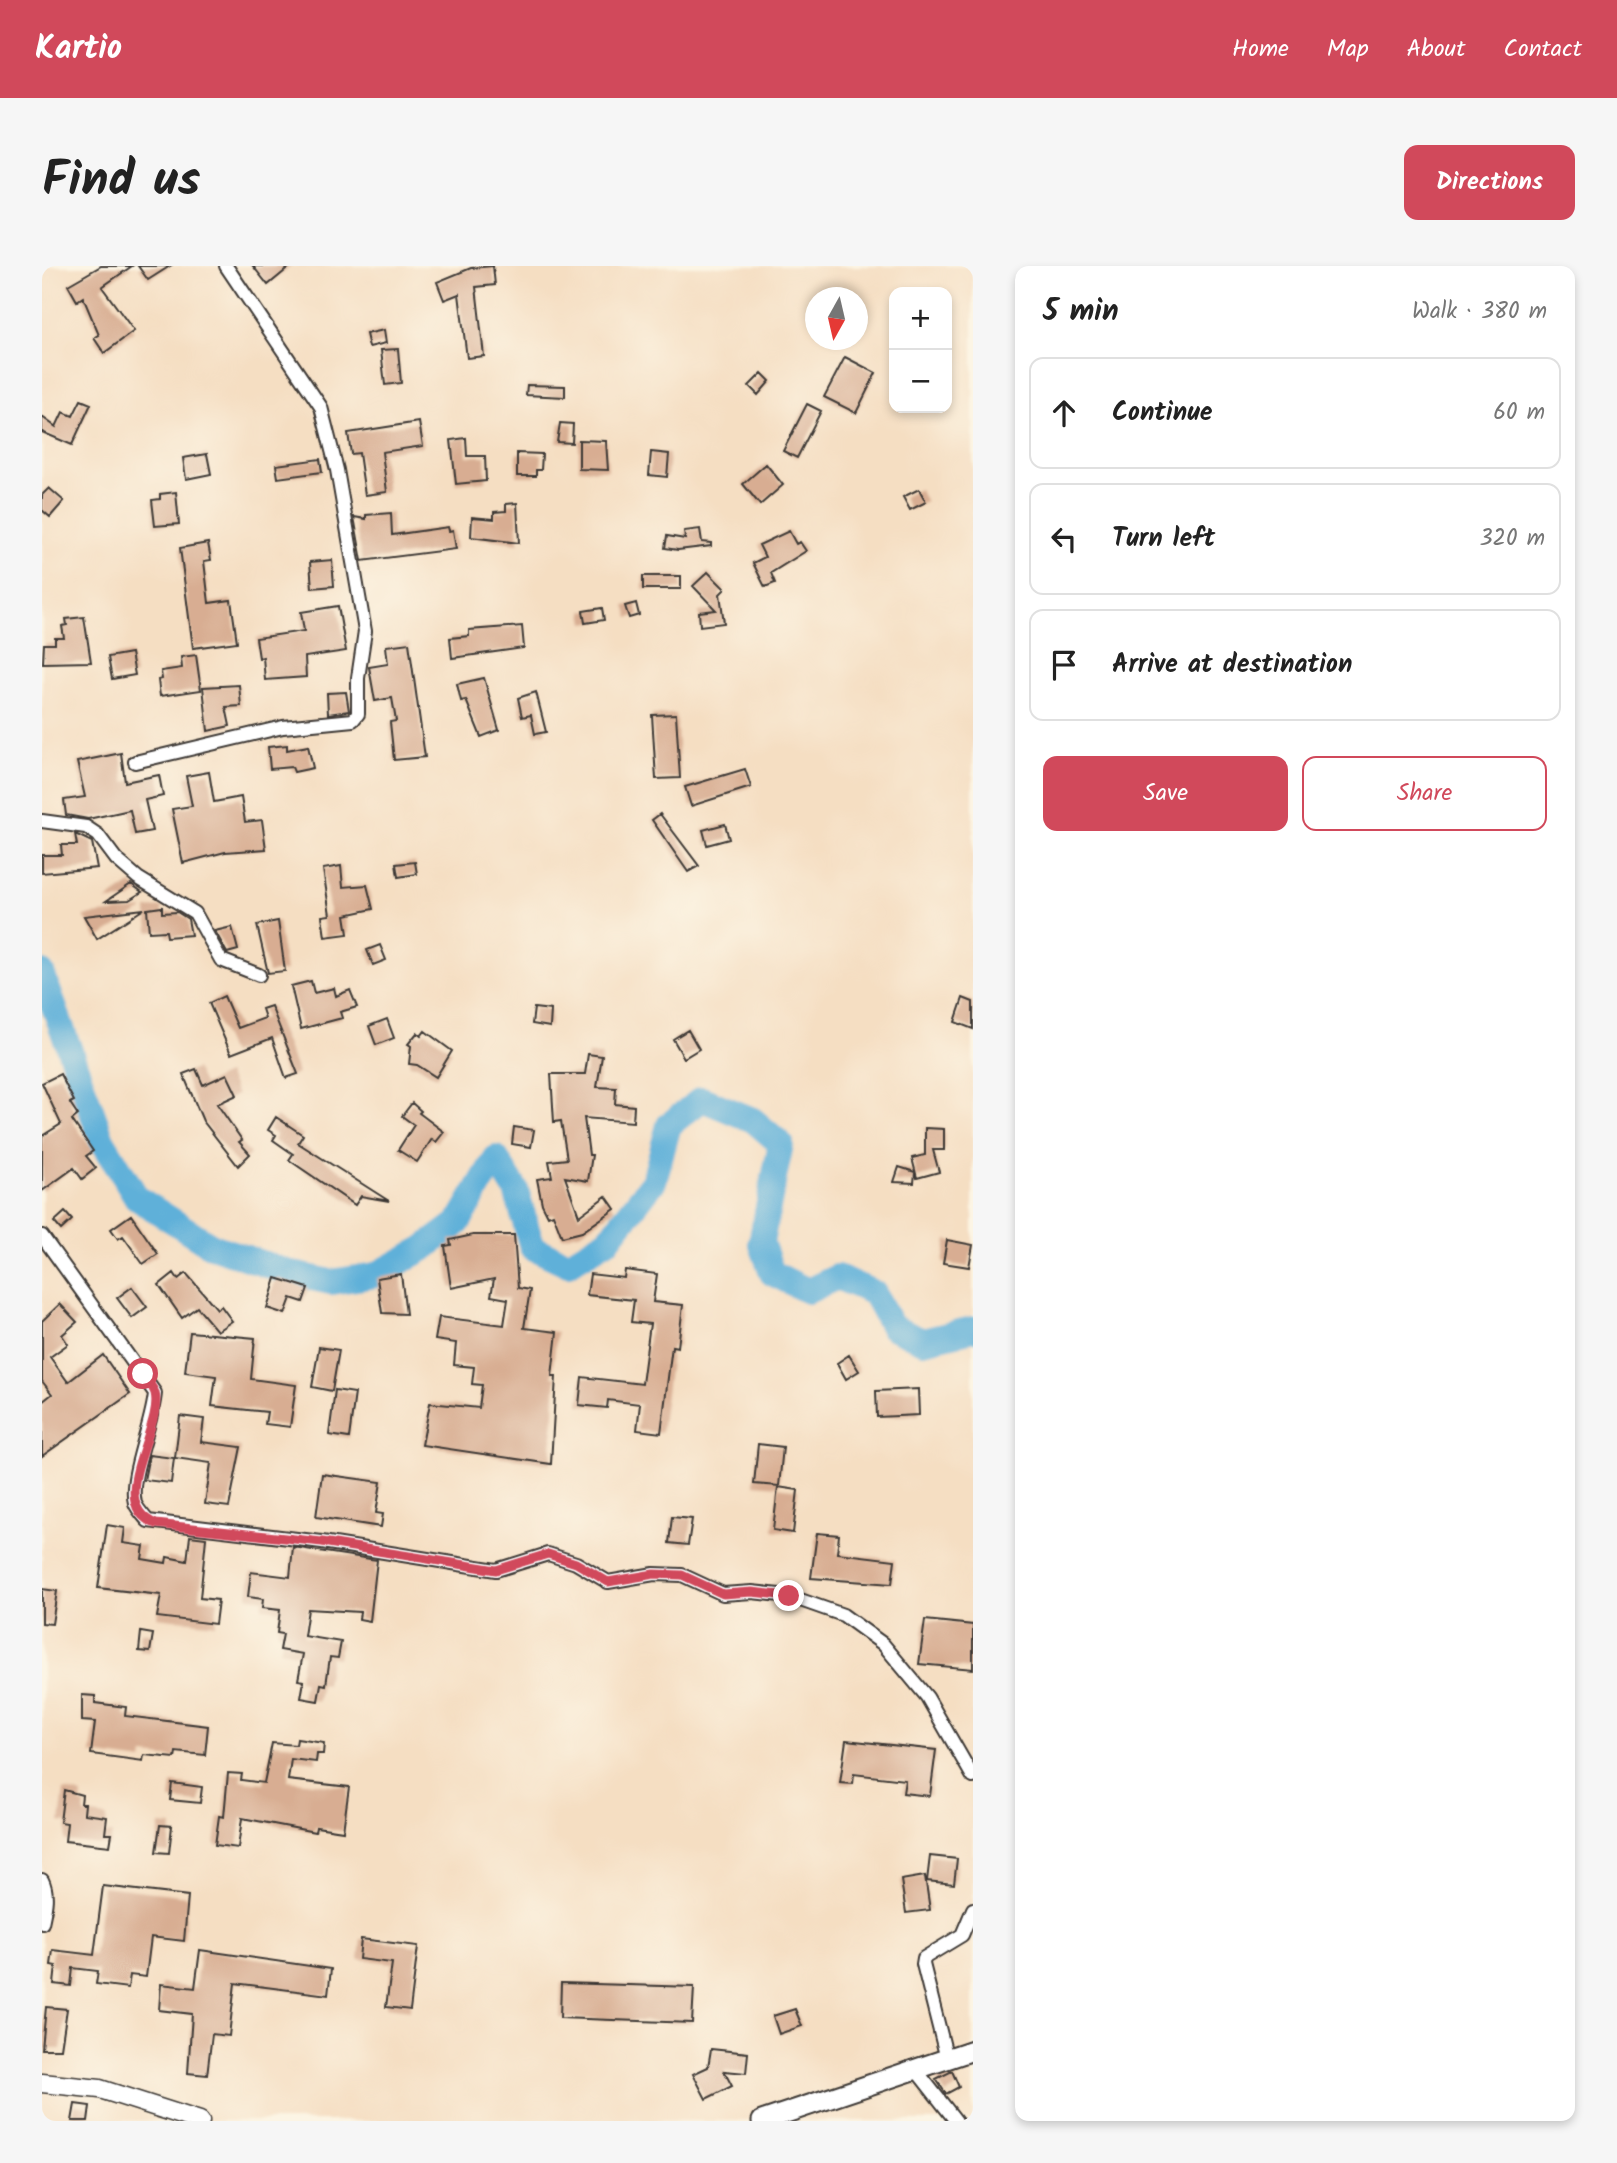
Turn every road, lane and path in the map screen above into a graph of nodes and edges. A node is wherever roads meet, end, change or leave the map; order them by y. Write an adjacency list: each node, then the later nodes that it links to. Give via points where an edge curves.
1 (226, 266): 2 (street, via 321,407 337,470 365,631 358,714 353,720 283,727)
2 (135, 762)
3 (42, 821): 4 (street, via 86,827 98,835 138,878 195,913 221,960)
4 (259, 975)
5 (42, 1236): 6 (street, via 155,1392 153,1416 137,1464 135,1502 148,1521 496,1570 548,1554 576,1563 608,1582 654,1574 682,1575 723,1594 789,1596 843,1615 883,1644 927,1697)
6 (973, 1776)
7 (42, 1881): 9 (street, via 46,1905)
8 (973, 1909): 11 (street, via 962,1935 924,1958)
9 (42, 1923)
10 (973, 2050): 11 (main road)
11 (947, 2059): 12 (main road)
12 (916, 2070): 15 (main road); 16 (street)
13 (42, 2083): 14 (main road, via 100,2089)
14 (200, 2121)
15 (762, 2121)
16 (956, 2121)

